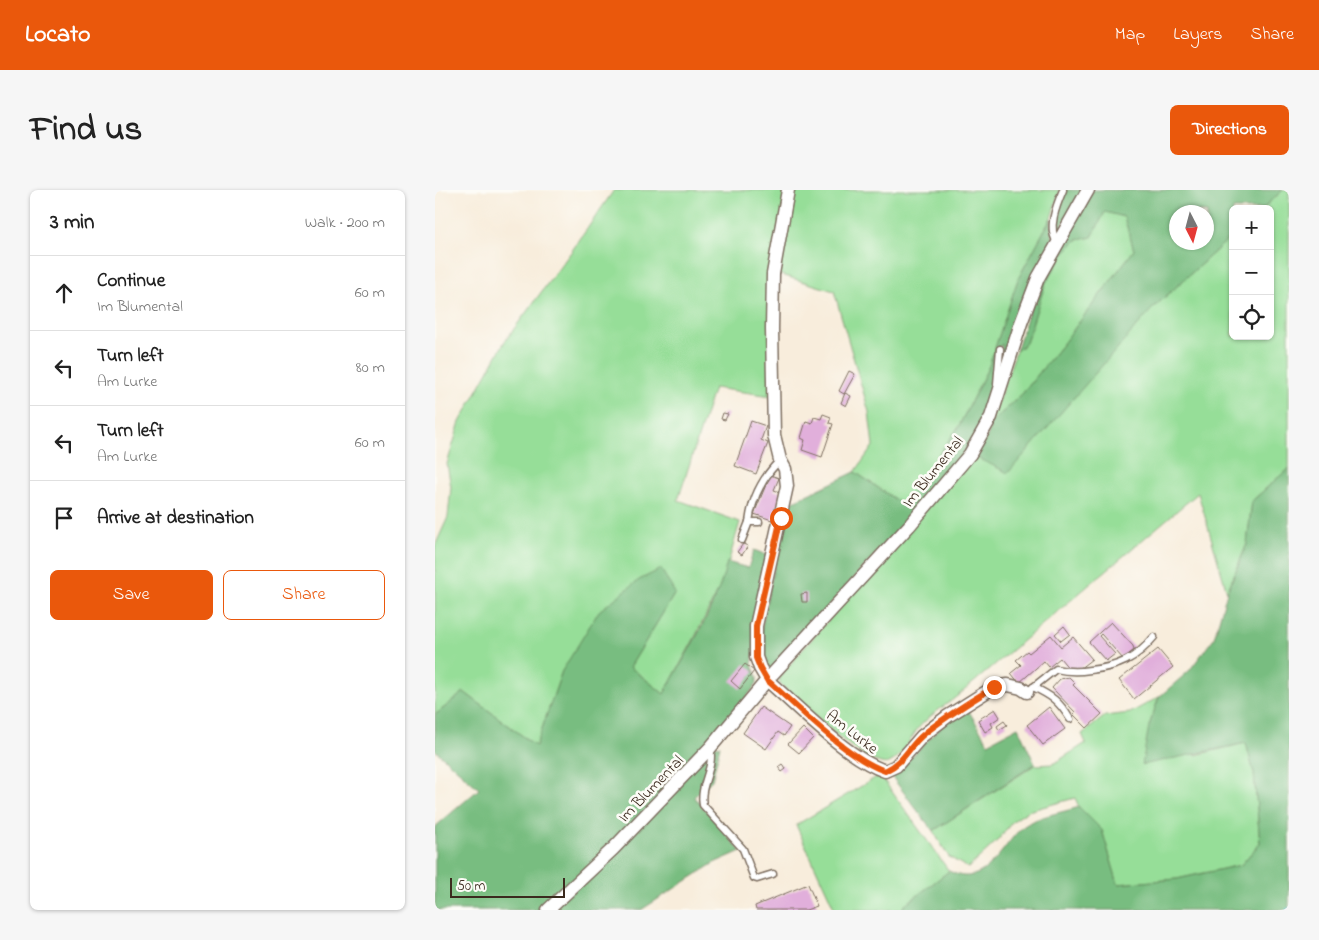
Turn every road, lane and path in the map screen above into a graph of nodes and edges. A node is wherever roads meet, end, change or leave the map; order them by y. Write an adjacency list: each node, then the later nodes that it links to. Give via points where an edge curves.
1 (788, 190): 7 (street, via 773,274 774,435)
2 (1063, 190): 4 (lane, via 1053,226 1054,239)
3 (1088, 190): 4 (street, Im Blumental)
4 (1058, 243): 6 (street, Im Blumental, via 1038,278)
5 (1000, 349): 6 (lane, via 996,384)
6 (1000, 385): 12 (street, Im Blumental, via 991,417 970,454 909,526)
7 (780, 460): 8 (lane, via 761,484); 12 (street, via 787,486 756,626 756,658)
8 (749, 522): 9 (lane); 10 (lane)
9 (759, 522)
10 (742, 540)
11 (1154, 637): 13 (lane, via 1121,664 1069,673 1056,669)
12 (767, 680): 13 (street, Am Lurke, via 836,741 871,766 885,771 896,766 922,736 994,687 1008,685); 15 (street, Im Blumental)
13 (1030, 689): 14 (lane, via 1055,698)
14 (1071, 719)
15 (711, 748): 16 (lane, via 712,762 703,789 703,805 743,849 754,878); 17 (street, Im Blumental, via 613,849)
16 (773, 874)
17 (548, 910)

